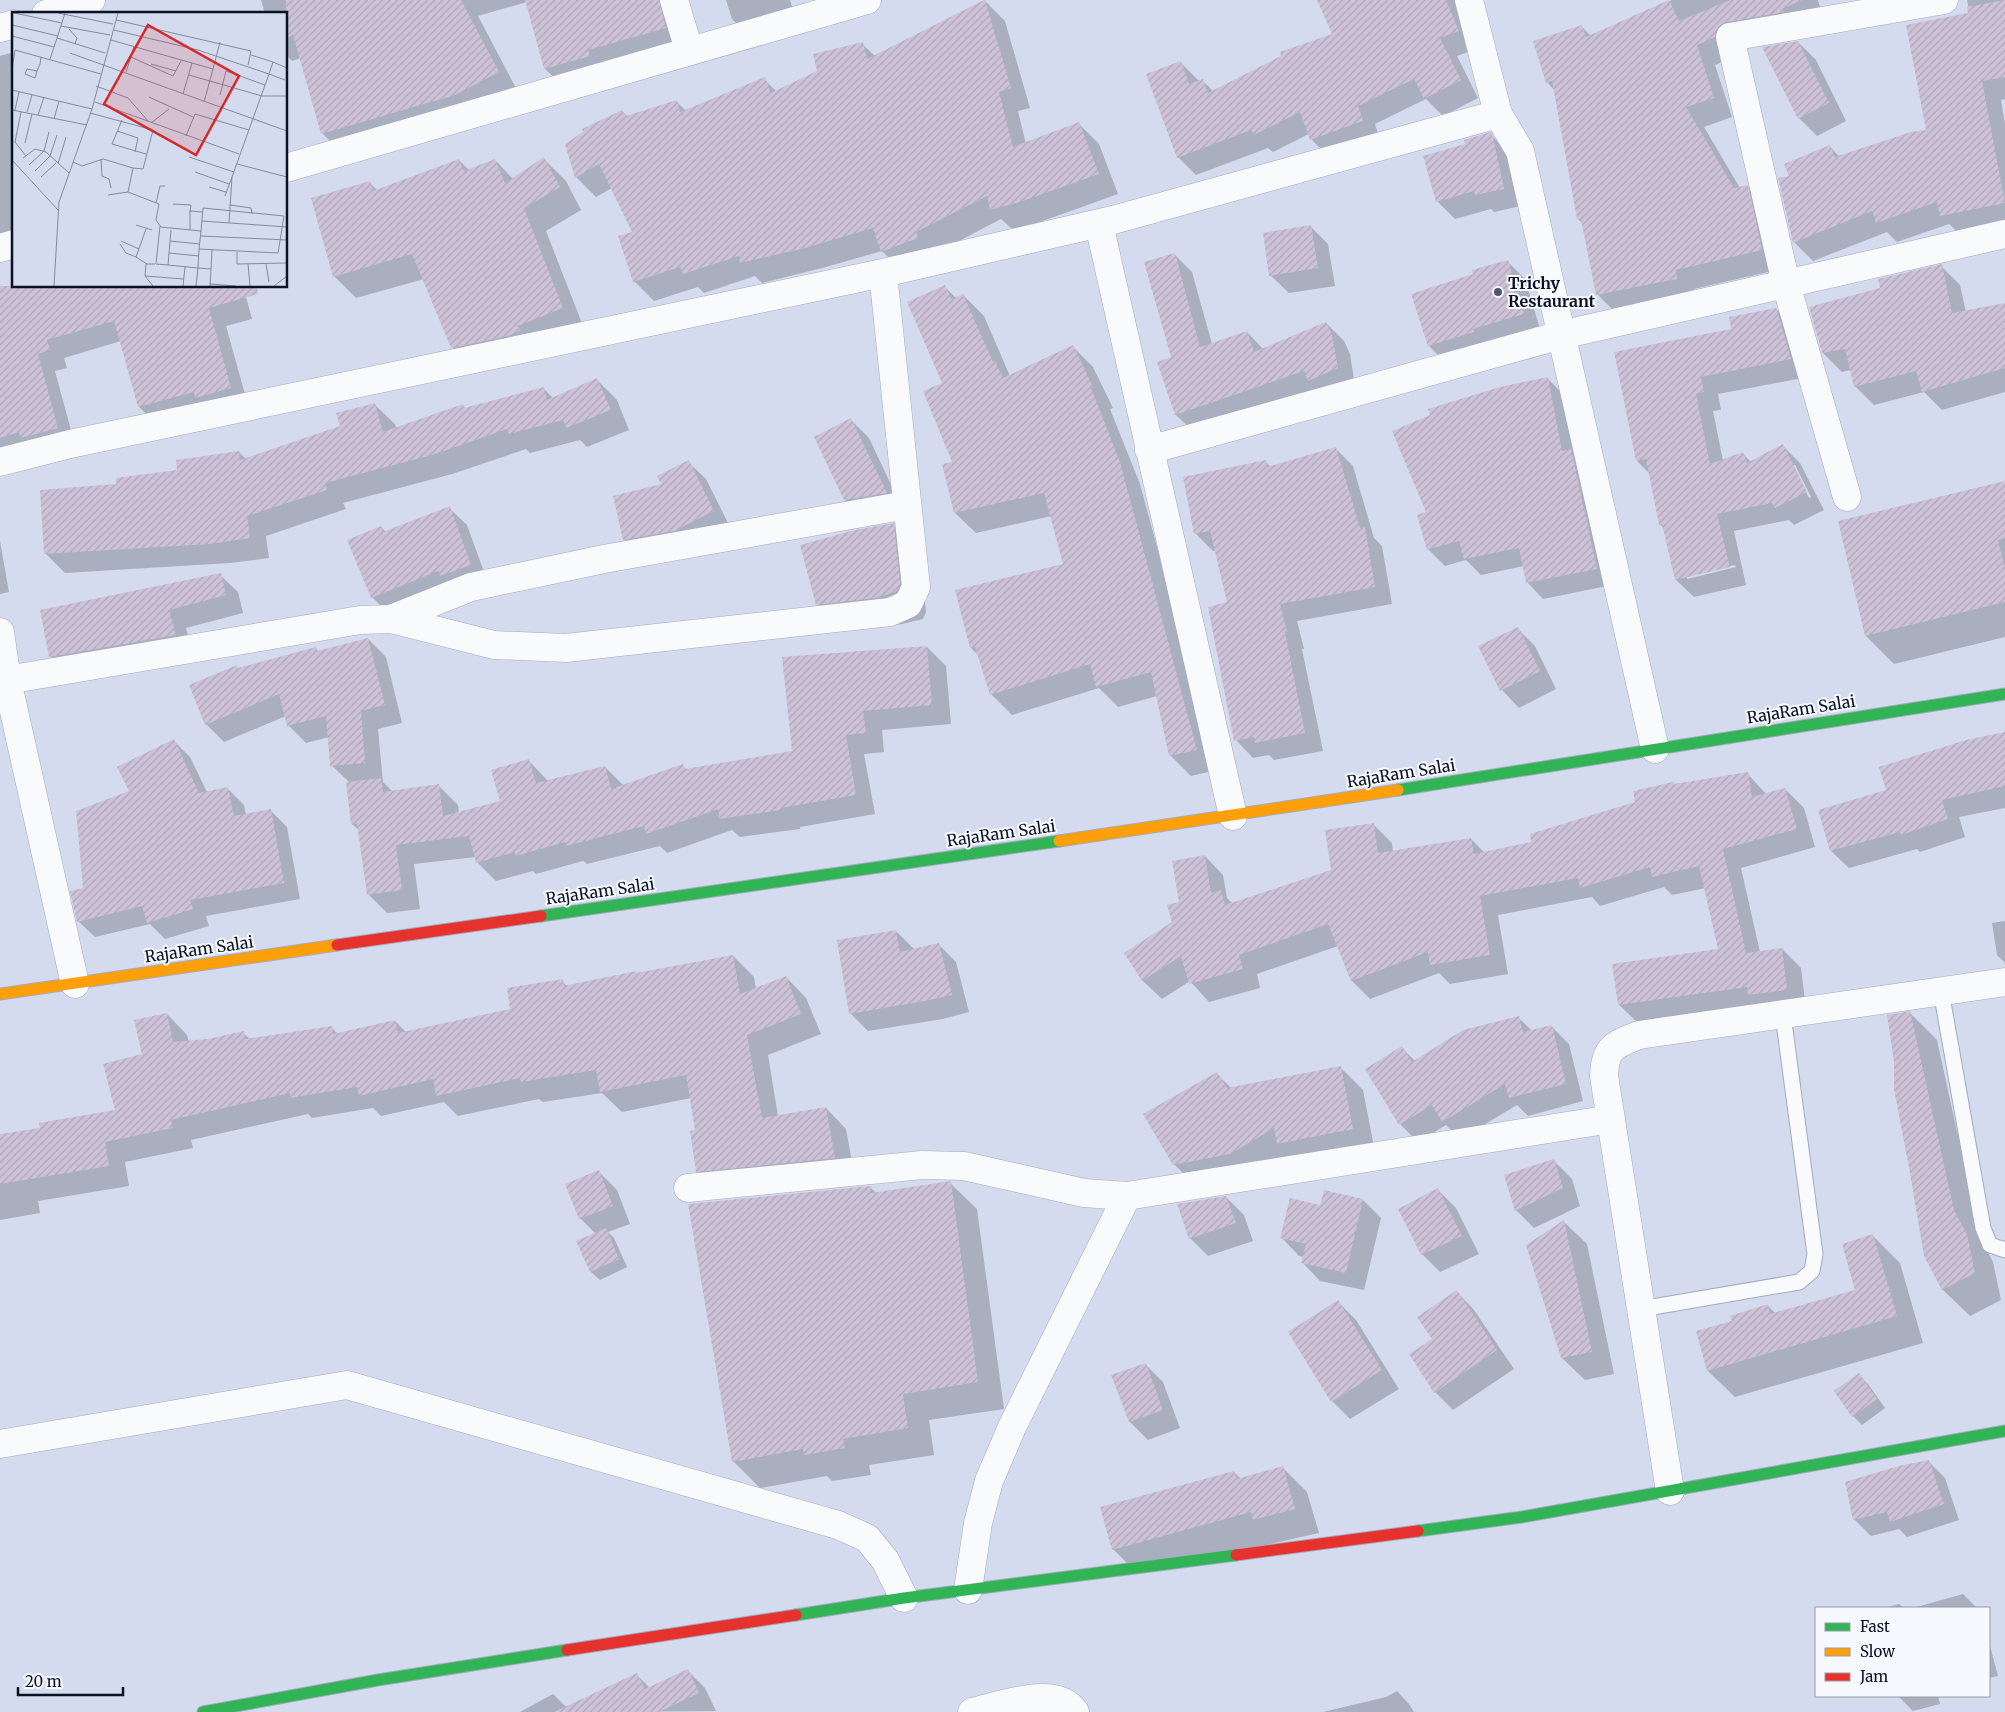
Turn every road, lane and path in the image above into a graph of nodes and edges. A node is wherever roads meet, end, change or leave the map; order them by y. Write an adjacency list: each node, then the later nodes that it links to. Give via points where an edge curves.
1 (91, 0): 6 (street)
2 (674, 0): 7 (street)
3 (867, 0): 7 (street)
4 (1469, 0): 8 (street)
5 (1944, 0): 13 (street, via 1730,37)
6 (52, 12)
7 (689, 50): 9 (street)
8 (1498, 114): 10 (street); 14 (street, via 1520,151)
9 (288, 167)
10 (1098, 224): 12 (street); 15 (street)
11 (2005, 234): 13 (street)
12 (883, 273): 16 (street, via 80,442); 18 (street)
13 (1786, 284): 14 (street); 17 (street)
14 (1561, 335): 15 (street); 23 (street)
15 (1149, 450): 24 (street)
16 (0, 462)
17 (1848, 497)
18 (907, 505): 19 (street, via 604,559 472,587); 19 (street, via 916,587 908,604 890,612 566,648 494,644)
19 (391, 619): 21 (street, via 360,620)
20 (0, 632): 21 (street)
21 (7, 680): 26 (street)
22 (2005, 694): 23 (street, RajaRam Salai)
23 (1655, 749): 24 (street, RajaRam Salai)
24 (1232, 816): 26 (street, RajaRam Salai)
25 (2005, 982): 27 (street)
26 (75, 984): 28 (street, RajaRam Salai)
27 (1941, 991): 29 (street); 33 (lane, via 1983,1228 1990,1245)
28 (0, 994)
29 (1783, 1014): 30 (street, via 1639,1035 1616,1044 1605,1058); 34 (lane, via 1815,1254 1812,1271 1799,1282)
30 (1610, 1119): 32 (street); 34 (street)
31 (688, 1188): 32 (street, via 931,1165 964,1166 1084,1193)
32 (1127, 1196): 38 (street, via 1012,1426 989,1481 978,1523)
33 (2005, 1250)
34 (1641, 1309): 37 (street)
35 (2005, 1431): 37 (street)
36 (0, 1444): 39 (street, via 347,1385 838,1525 867,1538 885,1560)
37 (1670, 1491): 38 (street, via 1522,1517)
38 (968, 1590): 39 (street)
39 (904, 1598): 40 (street, via 378,1680)
40 (202, 1712)
41 (972, 1712): 42 (street, via 1033,1698 1055,1698 1071,1706)
42 (1075, 1712)

